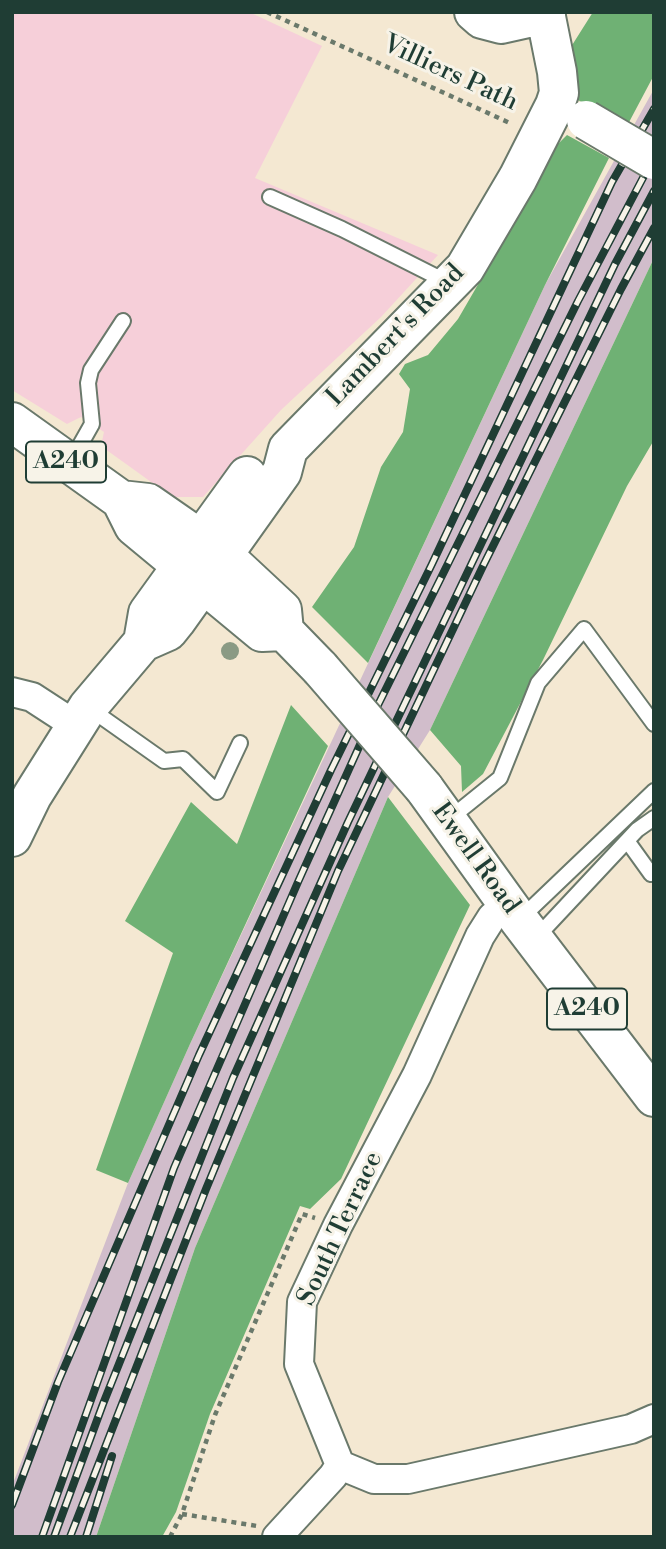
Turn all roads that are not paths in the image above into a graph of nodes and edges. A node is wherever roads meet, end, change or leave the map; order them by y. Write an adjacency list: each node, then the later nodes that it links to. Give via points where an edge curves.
1 (474, 12): 2 (main road, via 501,24)
2 (546, 13): 3 (main road)
3 (560, 120): 4 (main road, bridge); 6 (main road, Lambert's Road, via 465,268)
4 (654, 160)
5 (270, 197): 6 (lane)
6 (450, 284): 10 (main road, Lambert's Road, via 288,449 282,472)
7 (123, 321): 9 (lane, via 91,370 92,424)
8 (12, 422): 9 (main road, A240)
9 (69, 464): 10 (main road, A240, via 121,500 134,526)
10 (202, 560): 12 (main road, Lambert's Road, via 148,613 143,642); 17 (main road, Ewell Road / A240, bridge, via 282,610 285,631)
11 (12, 692): 12 (street)
12 (81, 716): 14 (lane, via 164,761 183,759 217,792); 18 (main road)
13 (654, 724): 17 (lane, via 584,629 538,683 500,778)
14 (240, 743)
15 (654, 791): 21 (lane)
16 (654, 818): 19 (lane)
17 (448, 820): 21 (main road, Ewell Road / A240)
18 (12, 837)
19 (628, 842): 20 (lane); 21 (lane, via 571,903)
20 (651, 874)
21 (520, 921): 22 (main road, Ewell Road / A240); 24 (street, South Terrace, via 492,917 480,936 417,1075 302,1302 299,1364)
22 (654, 1097)
23 (654, 1419): 24 (street, via 631,1429 408,1479 373,1479)
24 (340, 1465): 25 (street)
25 (280, 1533)

